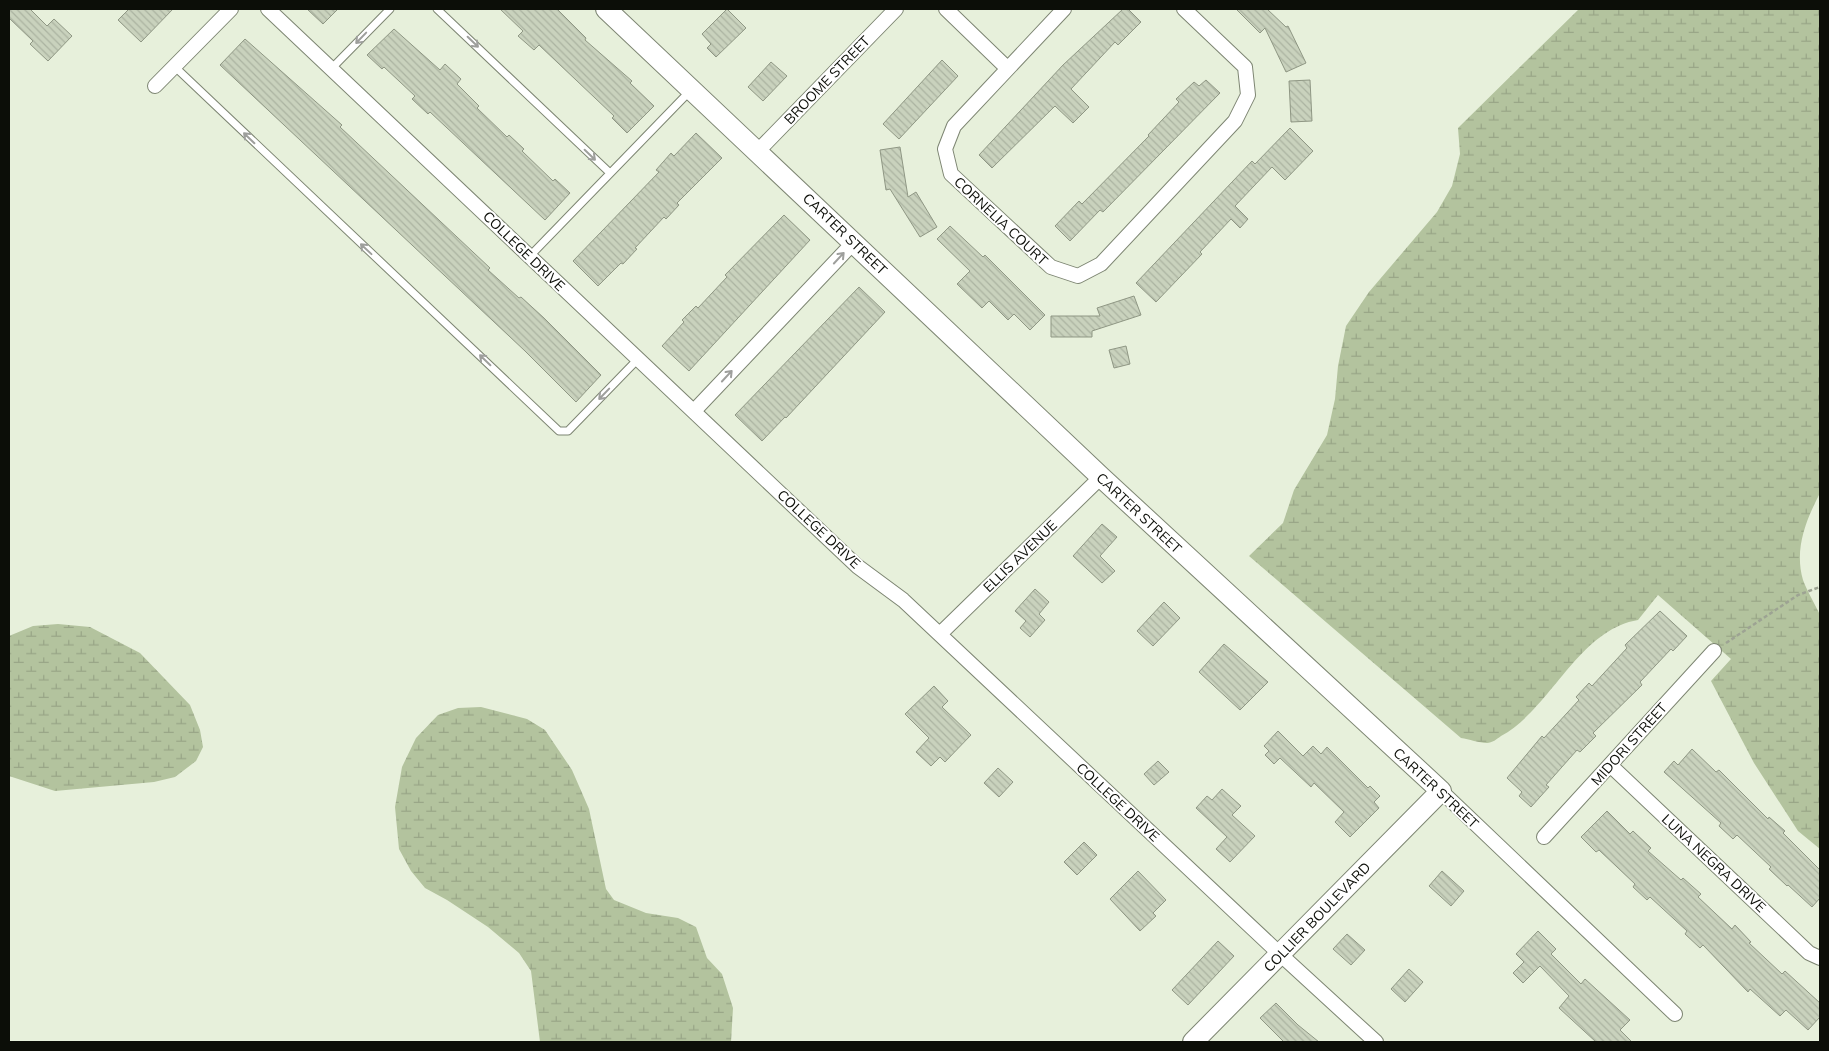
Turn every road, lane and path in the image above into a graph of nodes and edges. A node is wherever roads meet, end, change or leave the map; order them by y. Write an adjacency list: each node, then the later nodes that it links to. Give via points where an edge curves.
1 (231, 9): 10 (street)
2 (268, 9): 11 (street, COLLEGE DRIVE)
3 (390, 9): 11 (lane, one-way to 11)
4 (437, 9): 16 (lane, one-way to 16)
5 (606, 9): 14 (street, CARTER STREET)
6 (896, 9): 15 (street, BROOME STREET)
7 (946, 9): 12 (street)
8 (1064, 9): 12 (street, CORNELIA COURT)
9 (1184, 9): 12 (street, CORNELIA COURT, via 1245,67 1248,95 1235,121 1101,264 1078,276 1051,268 951,174 945,149 954,126)
10 (174, 66): 13 (street); 19 (lane, one-way to 10, via 568,431 559,431)
11 (332, 68): 18 (street, COLLEGE DRIVE)
12 (1007, 68)
13 (155, 86)
14 (691, 89): 15 (street, CARTER STREET); 16 (lane)
15 (758, 150): 17 (street, CARTER STREET)
16 (610, 173): 18 (lane)
17 (854, 242): 20 (street, one-way to 17); 21 (street, CARTER STREET)
18 (529, 256): 19 (street, COLLEGE DRIVE)
19 (638, 360): 20 (street, COLLEGE DRIVE)
20 (694, 411): 23 (street, COLLEGE DRIVE, via 857,566 903,600)
21 (1101, 477): 23 (street, ELLIS AVENUE); 26 (street, CARTER STREET)
22 (1820, 587): 24 (path, via 1798,595)
23 (940, 634): 28 (street, COLLEGE DRIVE)
24 (1714, 651): 25 (street, MIDORI STREET)
25 (1610, 766): 27 (street, MIDORI STREET); 29 (street, LUNA NEGRA DRIVE, via 1809,953)
26 (1440, 791): 28 (street, COLLIER BOULEVARD); 30 (street, CARTER STREET)
27 (1544, 837)
28 (1280, 955): 31 (street, COLLIER BOULEVARD); 32 (street, COLLEGE DRIVE)
29 (1820, 958)
30 (1675, 1014)
31 (1193, 1042)
32 (1376, 1042)

